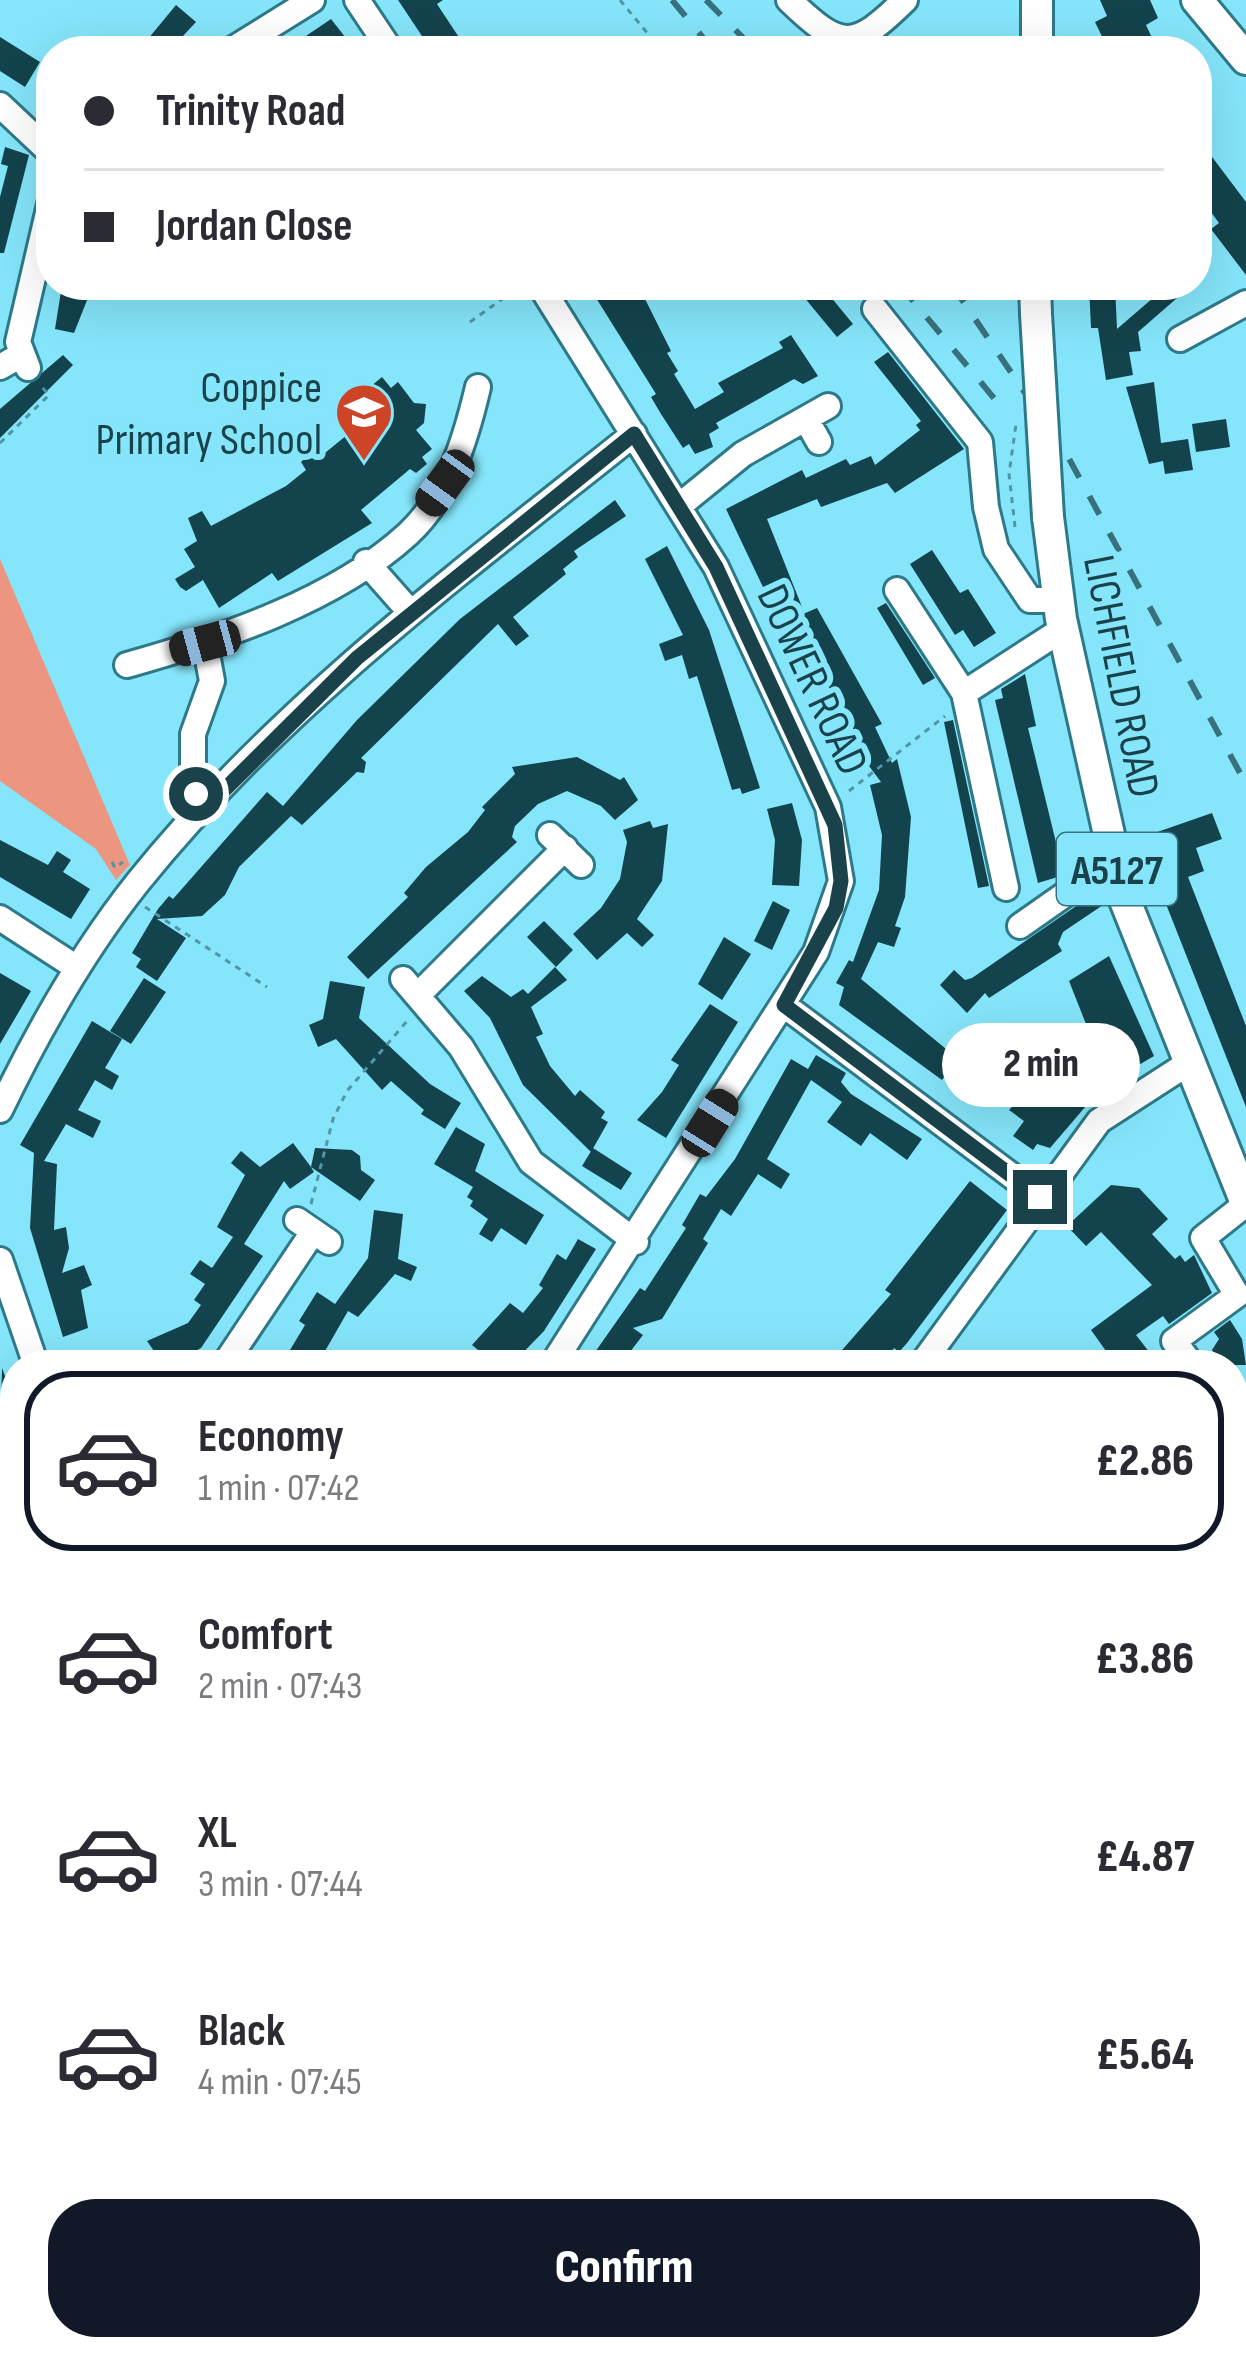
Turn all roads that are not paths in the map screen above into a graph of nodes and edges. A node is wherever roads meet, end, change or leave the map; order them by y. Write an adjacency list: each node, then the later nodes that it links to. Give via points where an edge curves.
1 (312, 0): 7 (street)
2 (357, 0): 8 (street)
3 (789, 0): 9 (street)
4 (905, 0): 10 (street)
5 (1037, 0): 11 (main road)
6 (1213, 7): 12 (main road)
7 (254, 36)
8 (382, 36)
9 (836, 36)
10 (860, 36)
11 (1037, 36)
12 (1246, 59)
13 (0, 105): 14 (street)
14 (36, 139)
15 (36, 265): 21 (street)
16 (549, 300): 23 (street, DOWER ROAD)
17 (1036, 300): 29 (main road, LICHFIELD ROAD / A5127, bridge)
18 (1246, 303): 20 (street)
19 (875, 309): 29 (street, via 980,442 996,549 1018,589)
20 (1180, 339)
21 (16, 364)
22 (478, 386): 26 (street, via 445,483 409,533)
23 (634, 434): 25 (street, DOWER ROAD); 28 (street)
24 (819, 442): 25 (street, via 817,412 743,454)
25 (679, 506): 40 (street, DOWER ROAD, via 716,567 828,807 841,864 836,908)
26 (366, 562): 28 (street); 30 (street, via 292,610)
27 (897, 590): 32 (street)
28 (411, 613): 33 (street, via 293,717)
29 (1060, 615): 32 (street); 35 (main road, LICHFIELD ROAD / A5127)
30 (205, 643): 31 (street); 33 (street, via 212,681 193,734)
31 (127, 665)
32 (965, 696): 36 (street)
33 (204, 810): 39 (street)
34 (565, 849): 46 (street, via 416,991 461,1047 531,1162)
35 (1114, 860): 38 (street); 41 (main road, LICHFIELD ROAD / A5127)
36 (1006, 888)
37 (0, 918): 39 (street)
38 (1020, 926)
39 (77, 968): 42 (street)
40 (784, 1005): 43 (street); 46 (street, DOWER ROAD)
41 (1187, 1064): 43 (street, via 1115,1106); 44 (main road, LICHFIELD ROAD / A5127)
42 (0, 1110)
43 (1040, 1197): 51 (street)
44 (1246, 1204): 52 (street, via 1203,1238 1237,1295 1174,1341)
45 (311, 1230): 49 (street)
46 (636, 1242): 50 (street, DOWER ROAD)
47 (0, 1260): 48 (street)
48 (31, 1350)
49 (234, 1350)
50 (562, 1350)
51 (932, 1350)
52 (1181, 1350)

